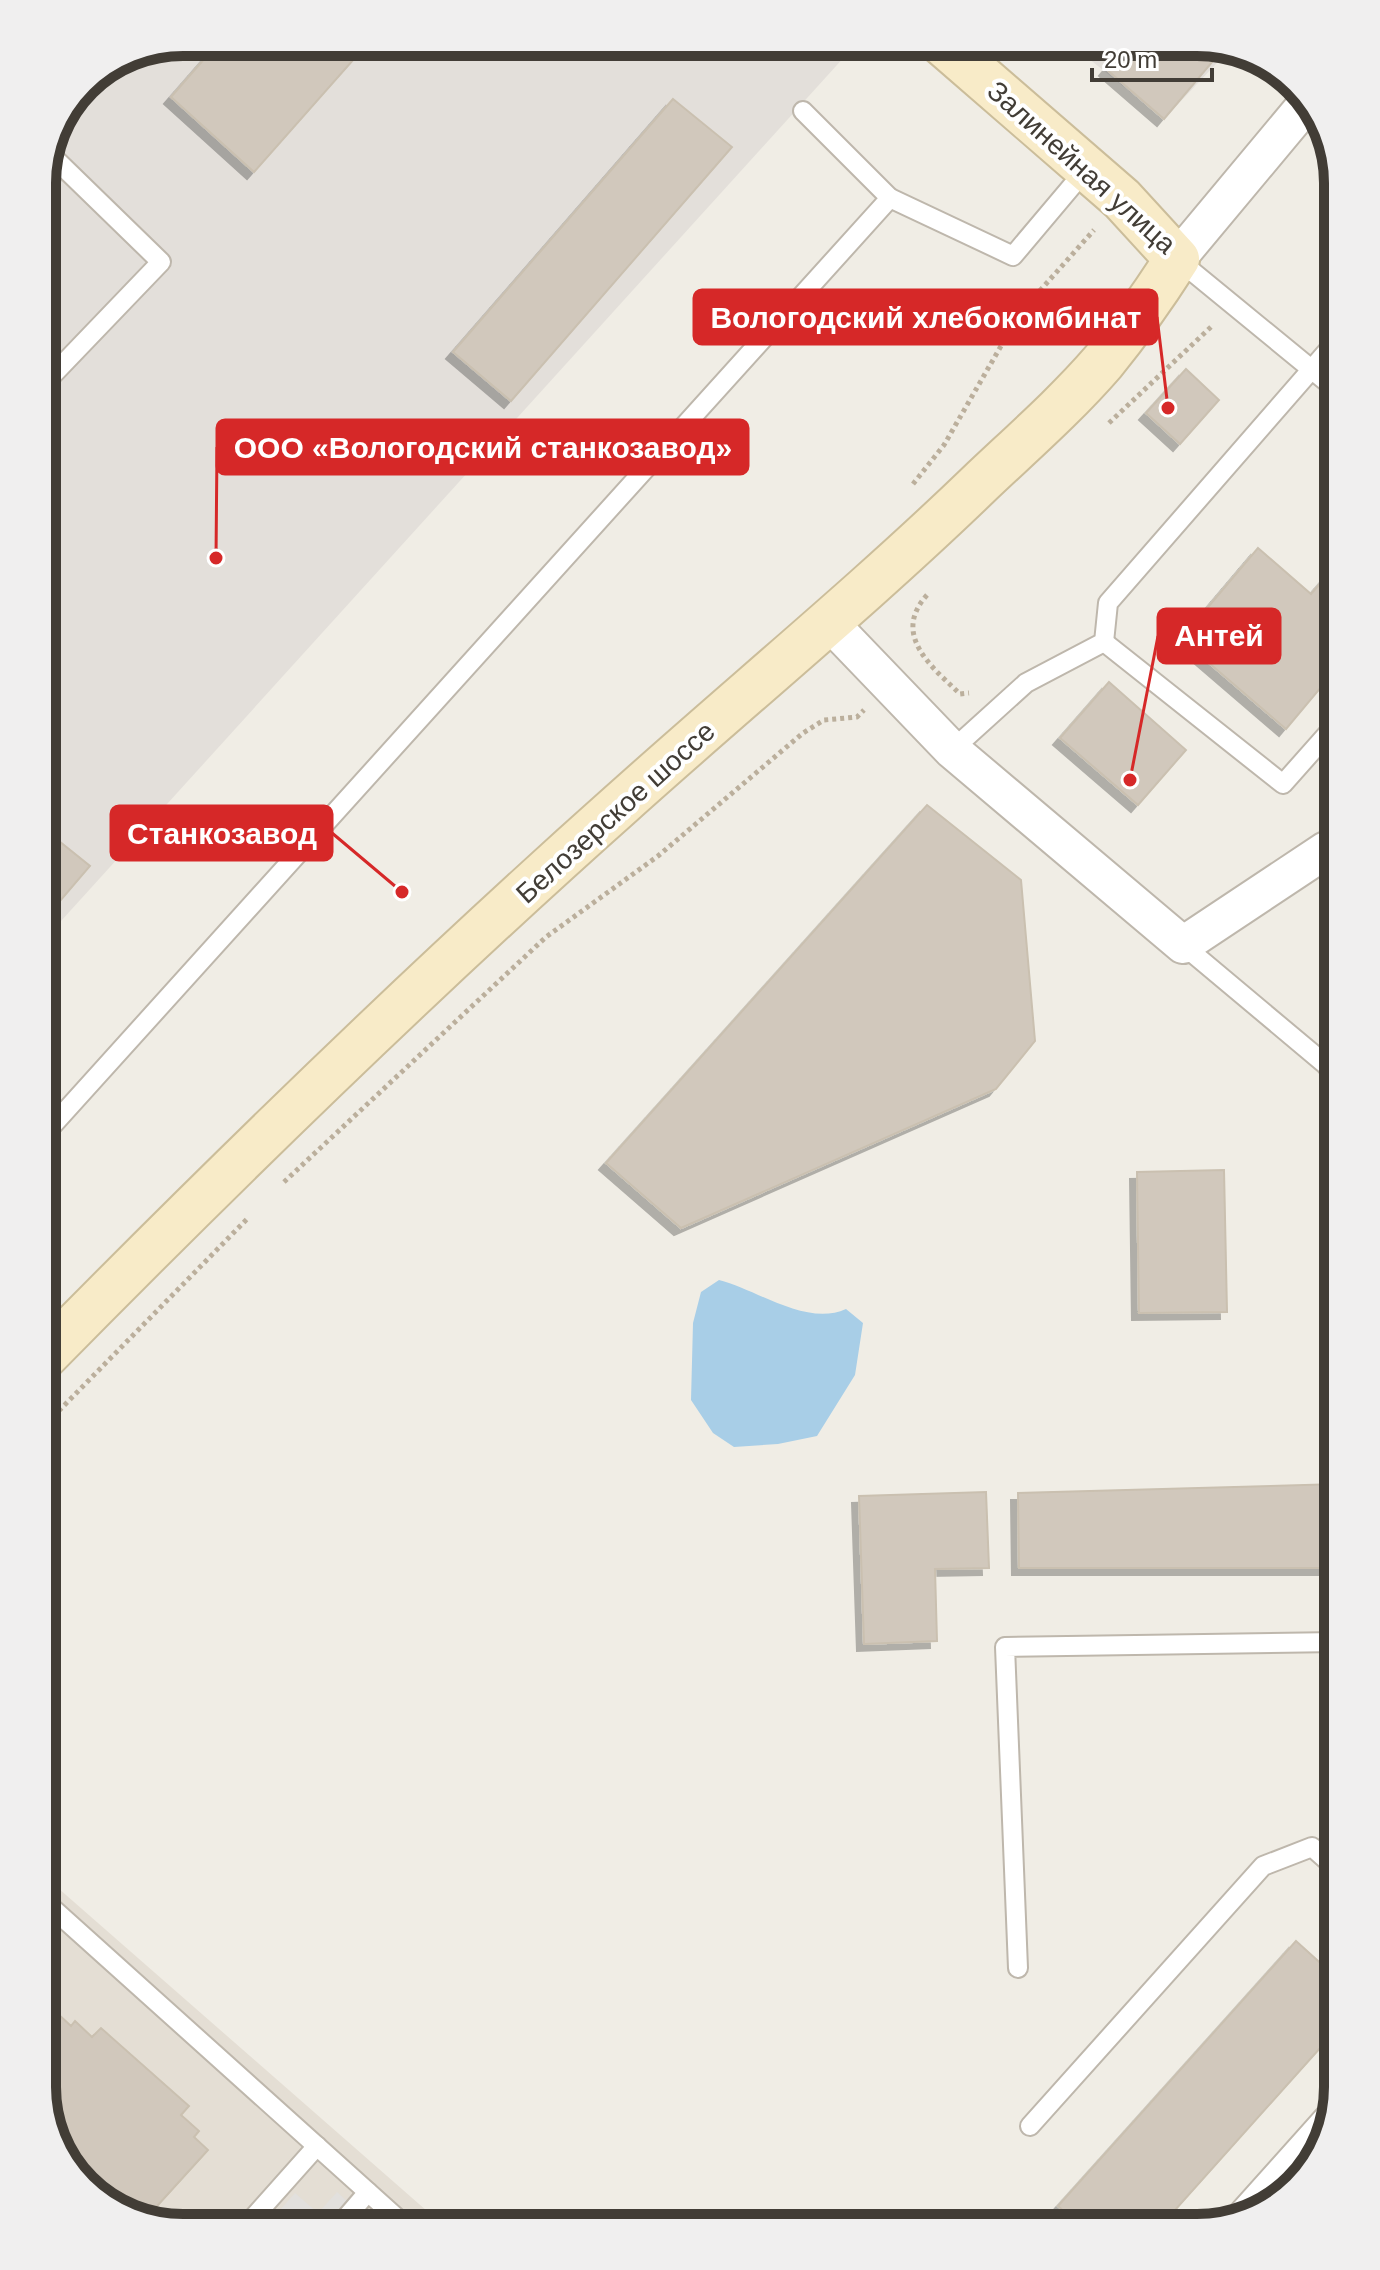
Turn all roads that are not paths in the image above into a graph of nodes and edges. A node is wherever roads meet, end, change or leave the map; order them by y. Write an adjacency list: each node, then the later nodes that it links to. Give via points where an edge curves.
1 (957, 56): 5 (main road, Залинейная улица)
2 (1301, 110): 7 (street, Залинейная улица)
3 (803, 111): 6 (lane)
4 (58, 162): 10 (lane, via 161,262)
5 (1088, 167): 6 (lane, via 1013,256); 7 (main road, Залинейная улица)
6 (890, 198): 19 (lane)
7 (1177, 259): 9 (lane); 12 (main road, Белозерское шоссе, via 1100,365)
8 (1324, 355): 9 (lane)
9 (1313, 368): 11 (lane); 13 (lane, via 1108,603)
10 (56, 371)
11 (1324, 378)
12 (830, 623): 15 (street); 20 (main road, Белозерское шоссе, via 622,802 421,988)
13 (1104, 642): 14 (lane, via 1283,784); 15 (lane, via 1026,683)
14 (1324, 738)
15 (952, 750): 17 (street)
16 (1324, 851): 17 (street)
17 (1183, 945): 18 (lane)
18 (1324, 1063)
19 (56, 1121)
20 (56, 1345)
21 (1324, 1642): 24 (lane, via 1005,1647)
22 (1324, 1858): 26 (lane, via 1312,1847 1263,1866)
23 (56, 1912): 27 (lane)
24 (1018, 1968)
25 (1320, 2121): 29 (lane)
26 (1030, 2126)
27 (317, 2146): 28 (lane); 30 (lane)
28 (368, 2192): 31 (lane); 32 (lane)
29 (1245, 2204)
30 (256, 2214)
31 (349, 2214)
32 (392, 2214)

